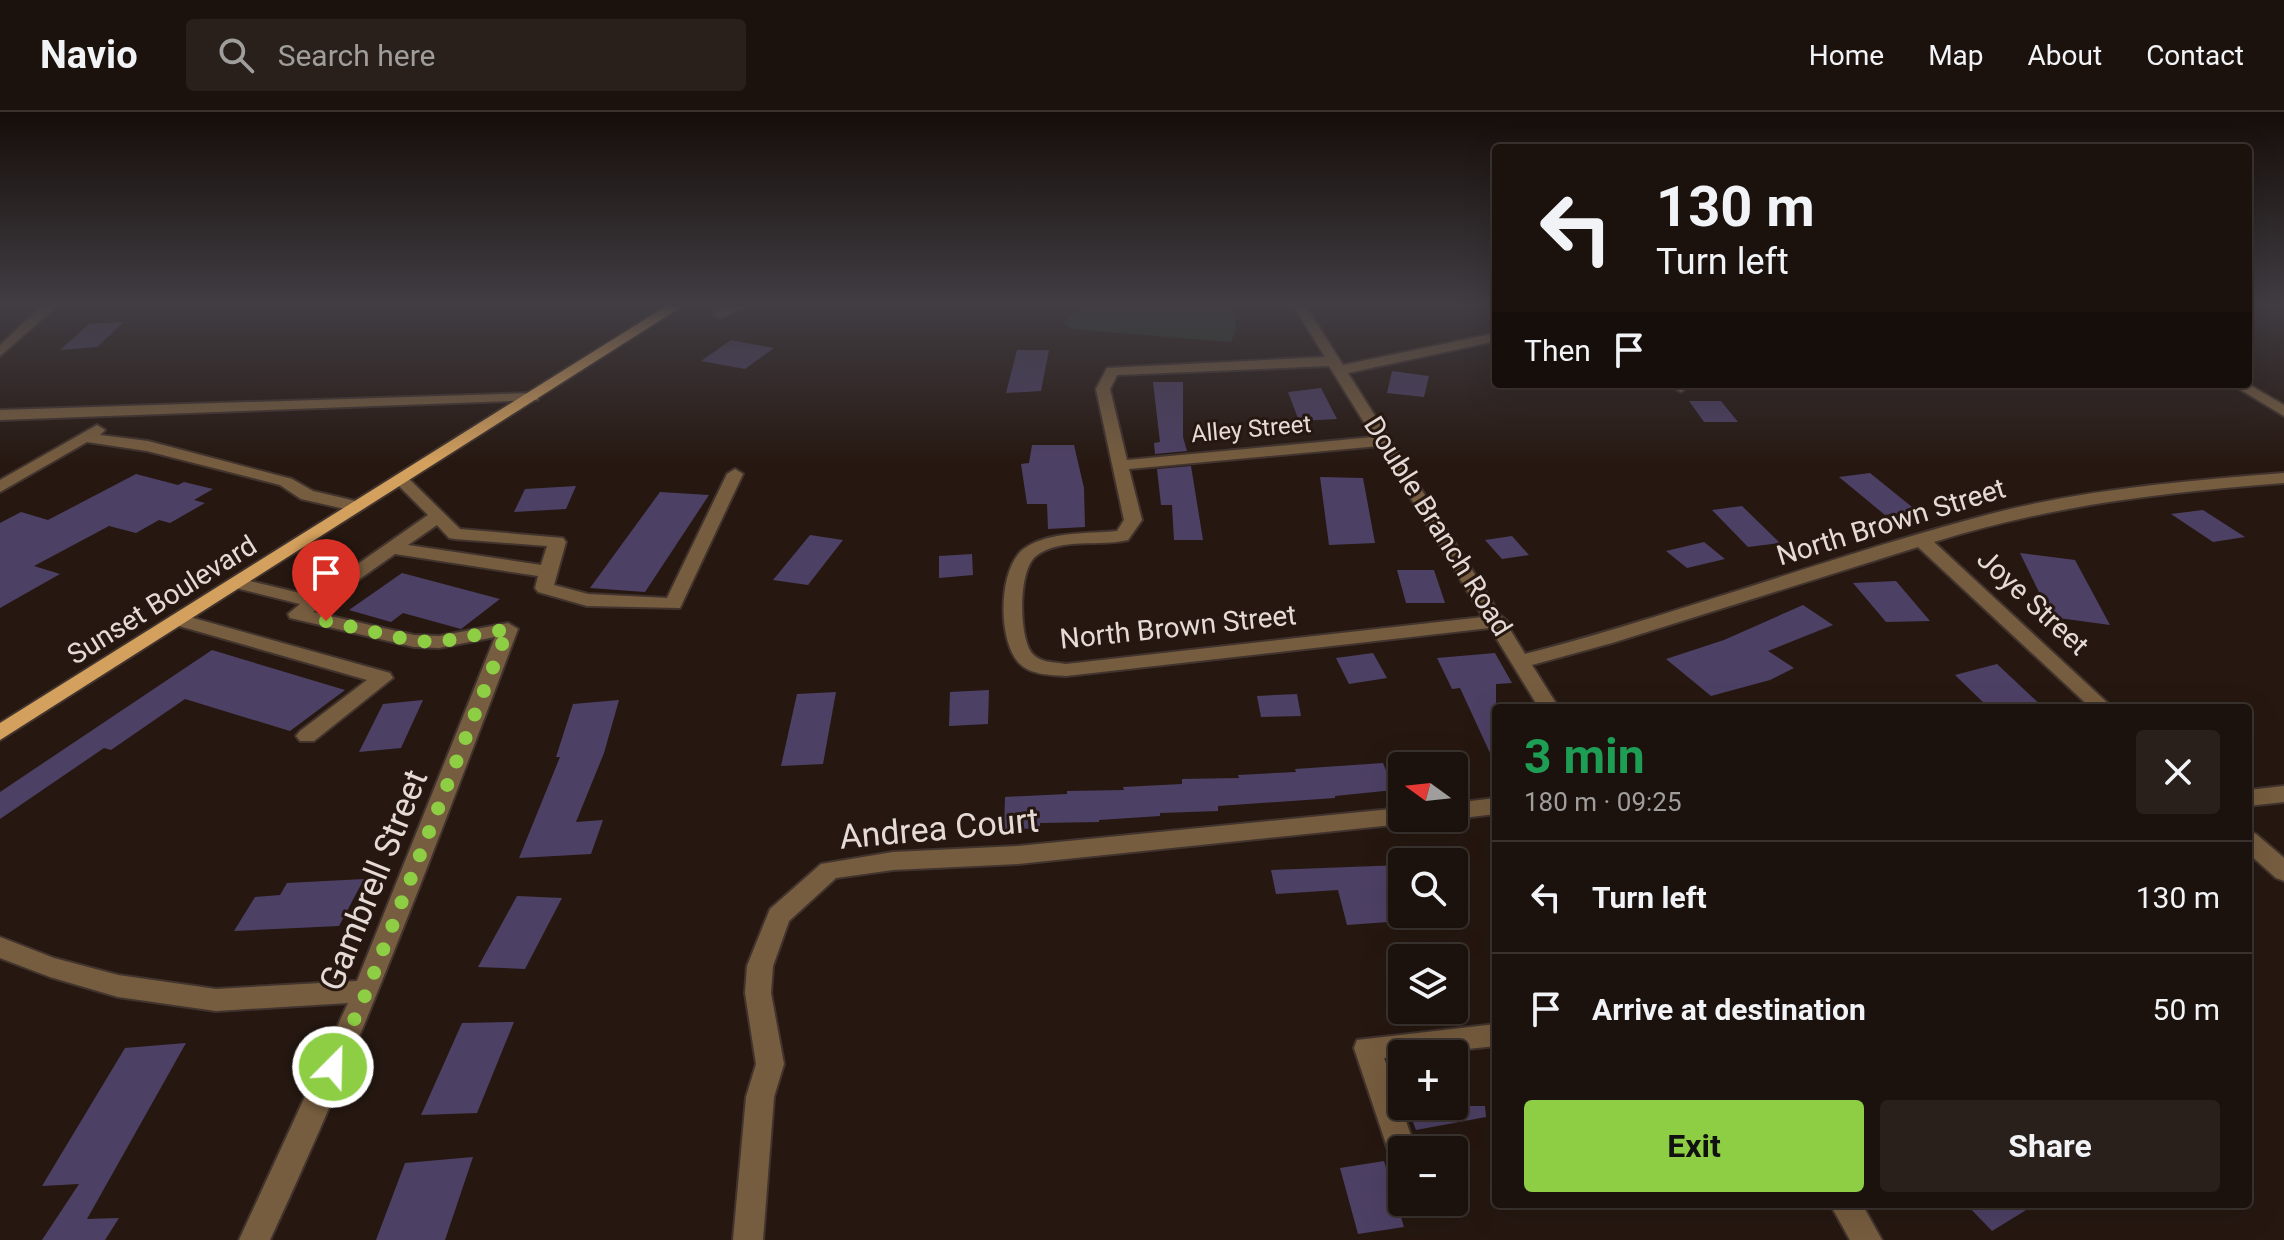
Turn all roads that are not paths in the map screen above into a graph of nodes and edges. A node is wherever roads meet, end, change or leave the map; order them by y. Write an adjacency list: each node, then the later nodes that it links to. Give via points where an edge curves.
1 (595, 358): 6 (main road, Sunset Boulevard)
2 (1333, 358): 4 (street, Double Branch Road)
3 (1384, 358): 4 (street)
4 (1338, 366): 11 (street, Double Branch Road); 12 (street, via 1112,371 1103,389)
5 (2245, 388): 8 (street)
6 (533, 397): 7 (street); 15 (main road, Sunset Boulevard)
7 (122, 411): 9 (street); 10 (street)
8 (2284, 411)
9 (0, 415)
10 (88, 438): 16 (street); 17 (street, via 148,446)
11 (1386, 441): 12 (street, Alley Street); 25 (street, Double Branch Road)
12 (1121, 465): 25 (street, North Brown Street, via 1133,520 1122,536 1048,545 1018,564 1015,638 1024,657 1042,667 1066,670)
13 (735, 474): 21 (street, via 673,604 587,600 544,588)
14 (2284, 478): 19 (street, North Brown Street, via 2098,495 1994,518)
15 (401, 480): 17 (main road, Sunset Boulevard); 18 (street)
16 (0, 487)
17 (358, 507): 22 (main road, Sunset Boulevard)
18 (438, 516): 20 (street); 21 (street, via 455,534 557,542)
19 (1922, 541): 26 (street, North Brown Street); 28 (street, Joye Street)
20 (392, 548): 21 (street); 23 (street)
21 (549, 572)
22 (238, 583): 23 (street); 24 (main road, Sunset Boulevard)
23 (315, 602): 39 (street, Gambrell Street, via 297,614 414,641 439,642 508,629)
24 (179, 620): 29 (main road, Sunset Boulevard); 30 (street, via 383,678)
25 (1498, 621): 26 (street, Double Branch Road)
26 (1522, 661): 27 (street, Double Branch Road)
27 (1547, 704)
28 (2099, 704)
29 (0, 733)
30 (307, 736)
31 (2284, 794): 32 (street)
32 (2252, 798)
33 (1492, 806): 34 (street)
34 (1468, 809)
35 (1388, 817): 44 (street, Andrea Court, via 829,870 779,916 760,966 758,993 770,1064 760,1097)
36 (2252, 844): 37 (street)
37 (2284, 872)
38 (0, 947): 39 (street, via 118,986 216,1000)
39 (367, 991): 43 (street, Gambrell Street)
40 (1492, 1035): 41 (street, via 1367,1048)
41 (1397, 1136)
42 (1847, 1208): 45 (street)
43 (254, 1240)
44 (748, 1240)
45 (1867, 1240)

